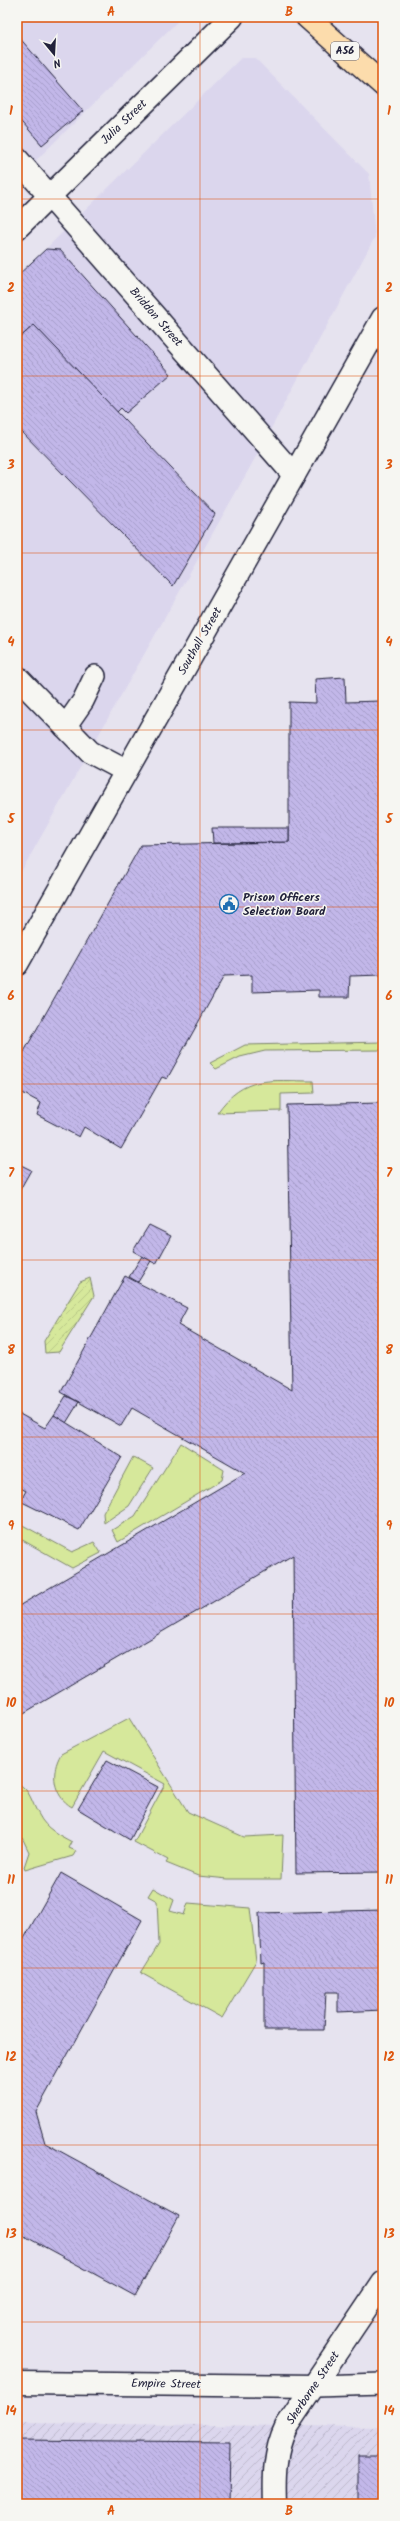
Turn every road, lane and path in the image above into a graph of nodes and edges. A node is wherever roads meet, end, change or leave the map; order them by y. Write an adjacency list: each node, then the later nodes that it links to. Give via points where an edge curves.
1 (232, 17): 5 (street, Julia Street)
2 (307, 17): 3 (highway, A56)
3 (383, 85)
4 (17, 159): 5 (street, Briddon Street)
5 (50, 196): 6 (street, Julia Street); 8 (street, Briddon Street)
6 (17, 228)
7 (383, 318): 8 (street, Southall Street)
8 (294, 475): 12 (street, Southall Street)
9 (95, 676): 11 (lane)
10 (17, 677): 11 (street)
11 (65, 727): 12 (street, via 90,752)
12 (126, 772): 13 (street, Southall Street)
13 (17, 964)
14 (383, 2283): 17 (street, Sherborne Street)
15 (17, 2383): 17 (street, Empire Street)
16 (383, 2384): 17 (lane)
17 (316, 2386): 18 (street, Sherborne Street, via 286,2427 278,2448 274,2471)
18 (275, 2504)

